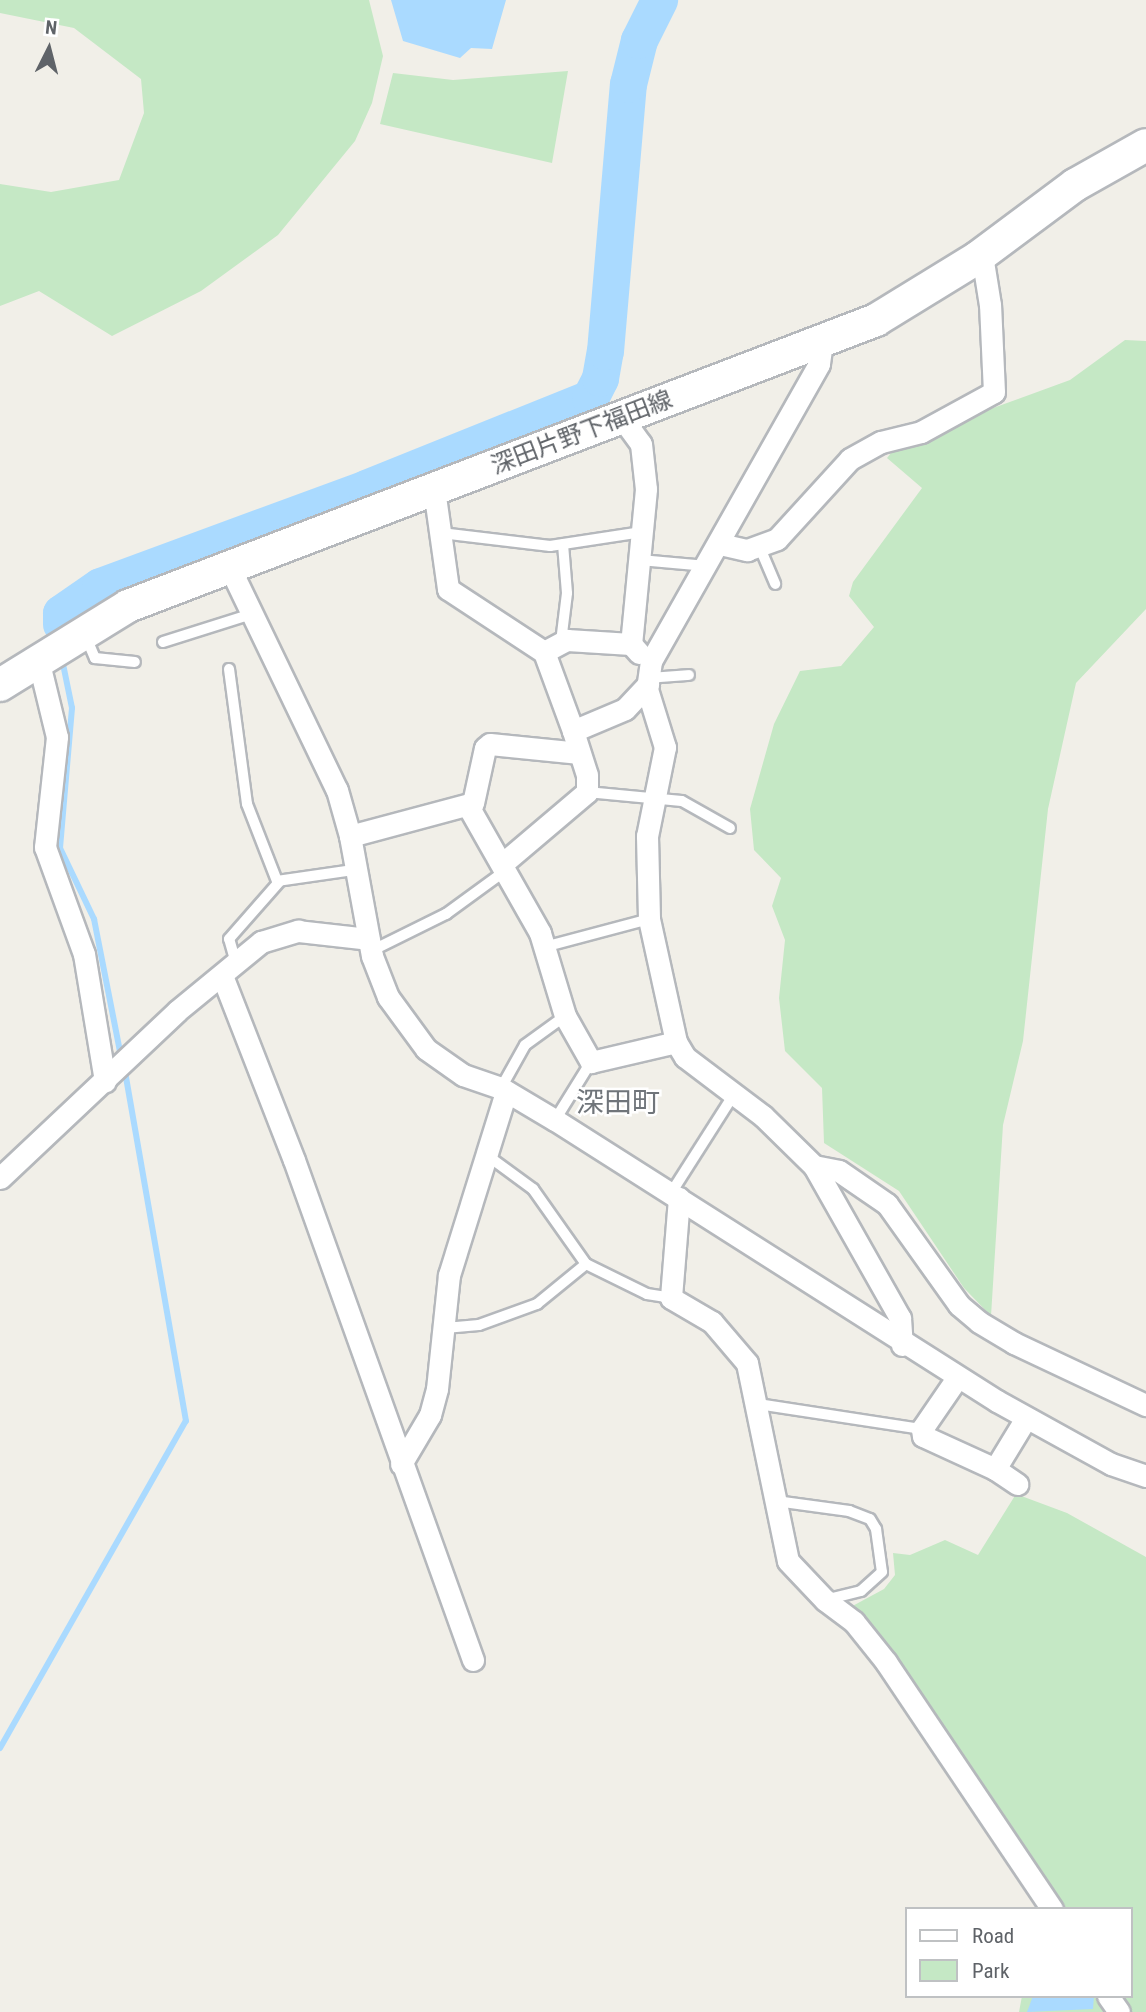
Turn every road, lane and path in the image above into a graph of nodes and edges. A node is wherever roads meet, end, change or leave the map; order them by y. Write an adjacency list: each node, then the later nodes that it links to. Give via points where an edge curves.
1 (1146, 145): 2 (main road, 深田片野下福田線, via 1075,185)
2 (982, 255): 3 (main road, 深田片野下福田線, via 876,320); 10 (street, via 990,305 994,392 921,432 881,442 850,459 794,523)
3 (822, 342): 4 (main road, 深田片野下福田線); 9 (street, via 819,364)
4 (622, 418): 5 (main road, 深田片野下福田線); 6 (street, via 641,444 646,489)
5 (434, 489): 7 (street); 12 (main road, 深田片野下福田線)
6 (642, 532): 8 (lane); 11 (street)
7 (441, 533): 8 (lane); 19 (street, via 448,589)
8 (562, 544): 19 (lane, via 567,593)
9 (720, 544): 10 (street); 13 (street)
10 (760, 548): 14 (lane)
11 (640, 560): 13 (lane); 18 (street)
12 (228, 565): 15 (street); 16 (main road, 深田片野下福田線, via 128,606)
13 (708, 566): 24 (street)
14 (775, 584)
15 (252, 614): 17 (lane); 32 (street, via 337,790)
16 (83, 631): 20 (main road, 深田片野下福田線); 21 (lane, via 95,658)
17 (163, 642)
18 (631, 644): 19 (street); 24 (street)
19 (552, 647): 26 (street)
20 (38, 659): 25 (main road, 深田片野下福田線); 43 (street, via 57,737 45,847 85,954)
21 (135, 663)
22 (229, 669): 35 (lane, via 247,804)
23 (689, 674): 24 (lane)
24 (648, 677): 26 (street, via 625,709); 29 (street, via 665,747)
25 (0, 685)
26 (573, 731): 27 (street)
27 (580, 752): 28 (street); 30 (street, via 490,744)
28 (587, 792): 29 (lane); 33 (street)
29 (655, 799): 31 (lane, via 699,806); 36 (street, via 647,836)
30 (468, 806): 32 (street); 33 (street)
31 (730, 828)
32 (350, 836): 34 (street)
33 (503, 868): 37 (lane, via 446,914); 38 (street)
34 (353, 870): 35 (lane); 37 (street)
35 (279, 882): 39 (lane, via 229,939)
36 (649, 919): 38 (lane); 41 (street)
37 (370, 945): 39 (street, via 313,931 284,933 261,942); 44 (street, via 388,998 426,1049 463,1075)
38 (544, 947): 40 (street)
39 (229, 970): 43 (street, via 177,1011); 60 (street)
40 (565, 1016): 42 (street); 44 (lane, via 524,1045)
41 (676, 1042): 42 (street); 45 (street, via 685,1057)
42 (591, 1062): 46 (lane)
43 (105, 1081): 49 (street)
44 (504, 1090): 46 (street); 47 (street)
45 (734, 1094): 48 (street); 50 (lane)
46 (555, 1120): 50 (street)
47 (488, 1156): 51 (lane, via 533,1189); 53 (street, via 453,1256)
48 (814, 1166): 54 (street, via 900,1318); 57 (street, via 839,1171 887,1204 959,1305 979,1322)
49 (0, 1178)
50 (675, 1196): 52 (street); 54 (street)
51 (586, 1264): 52 (lane, via 647,1294); 53 (lane, via 537,1304 478,1325)
52 (671, 1298): 56 (street, via 712,1322 733,1344 747,1363)
53 (445, 1328): 60 (street, via 430,1415)
54 (902, 1345): 55 (street)
55 (957, 1378): 58 (street); 59 (street)
56 (758, 1404): 59 (lane); 64 (street)
57 (1146, 1405)
58 (1026, 1418): 61 (street); 62 (street, via 1111,1464)
59 (922, 1429): 61 (street, via 923,1436)
60 (401, 1464): 66 (street)
61 (995, 1469): 63 (street)
62 (1146, 1476)
63 (1017, 1484)
64 (776, 1502): 65 (street, via 788,1561); 65 (lane, via 849,1511 870,1519 876,1529 882,1573 861,1591)
65 (825, 1600): 67 (street, via 853,1622 886,1662)
66 (473, 1660)
67 (1051, 1907)

